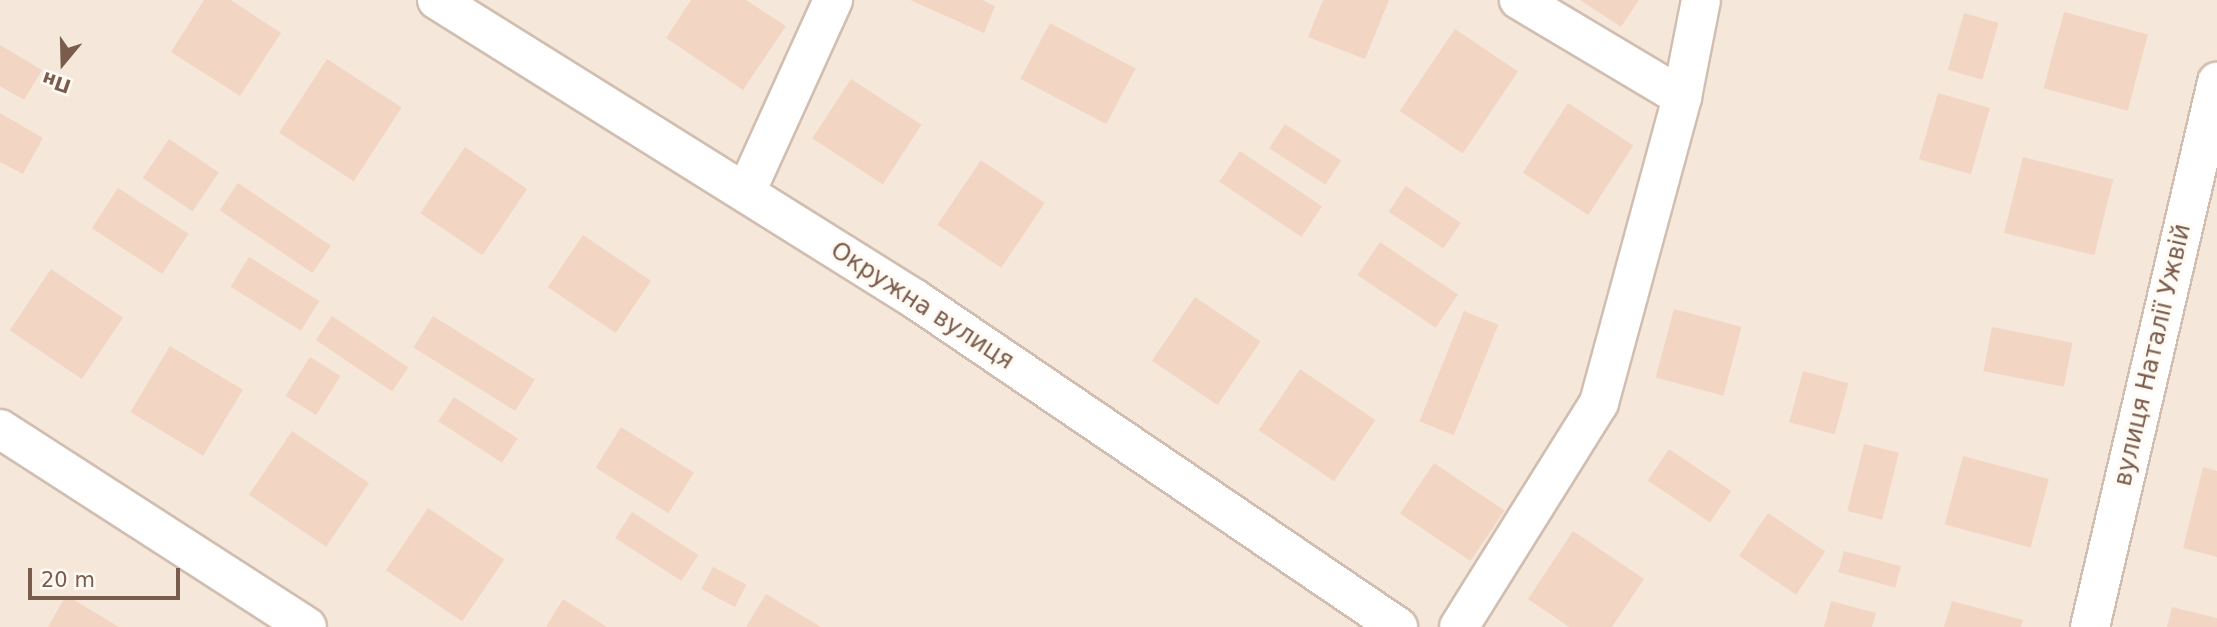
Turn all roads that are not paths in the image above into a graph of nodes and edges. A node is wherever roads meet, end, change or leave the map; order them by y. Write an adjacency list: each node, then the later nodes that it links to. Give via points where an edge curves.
1 (833, 0): 7 (street)
2 (1519, 0): 6 (street)
3 (1701, 0): 6 (street)
4 (445, 2): 7 (street, Окружна вулиця)
5 (2217, 82): 12 (street, вулиця Наталії Ужвій)
6 (1682, 97): 11 (street, via 1599,403)
7 (746, 192): 10 (street, Окружна вулиця, via 915,299)
8 (0, 429): 9 (street)
9 (307, 627)
10 (1398, 627)
11 (1459, 627)
12 (2090, 627)

